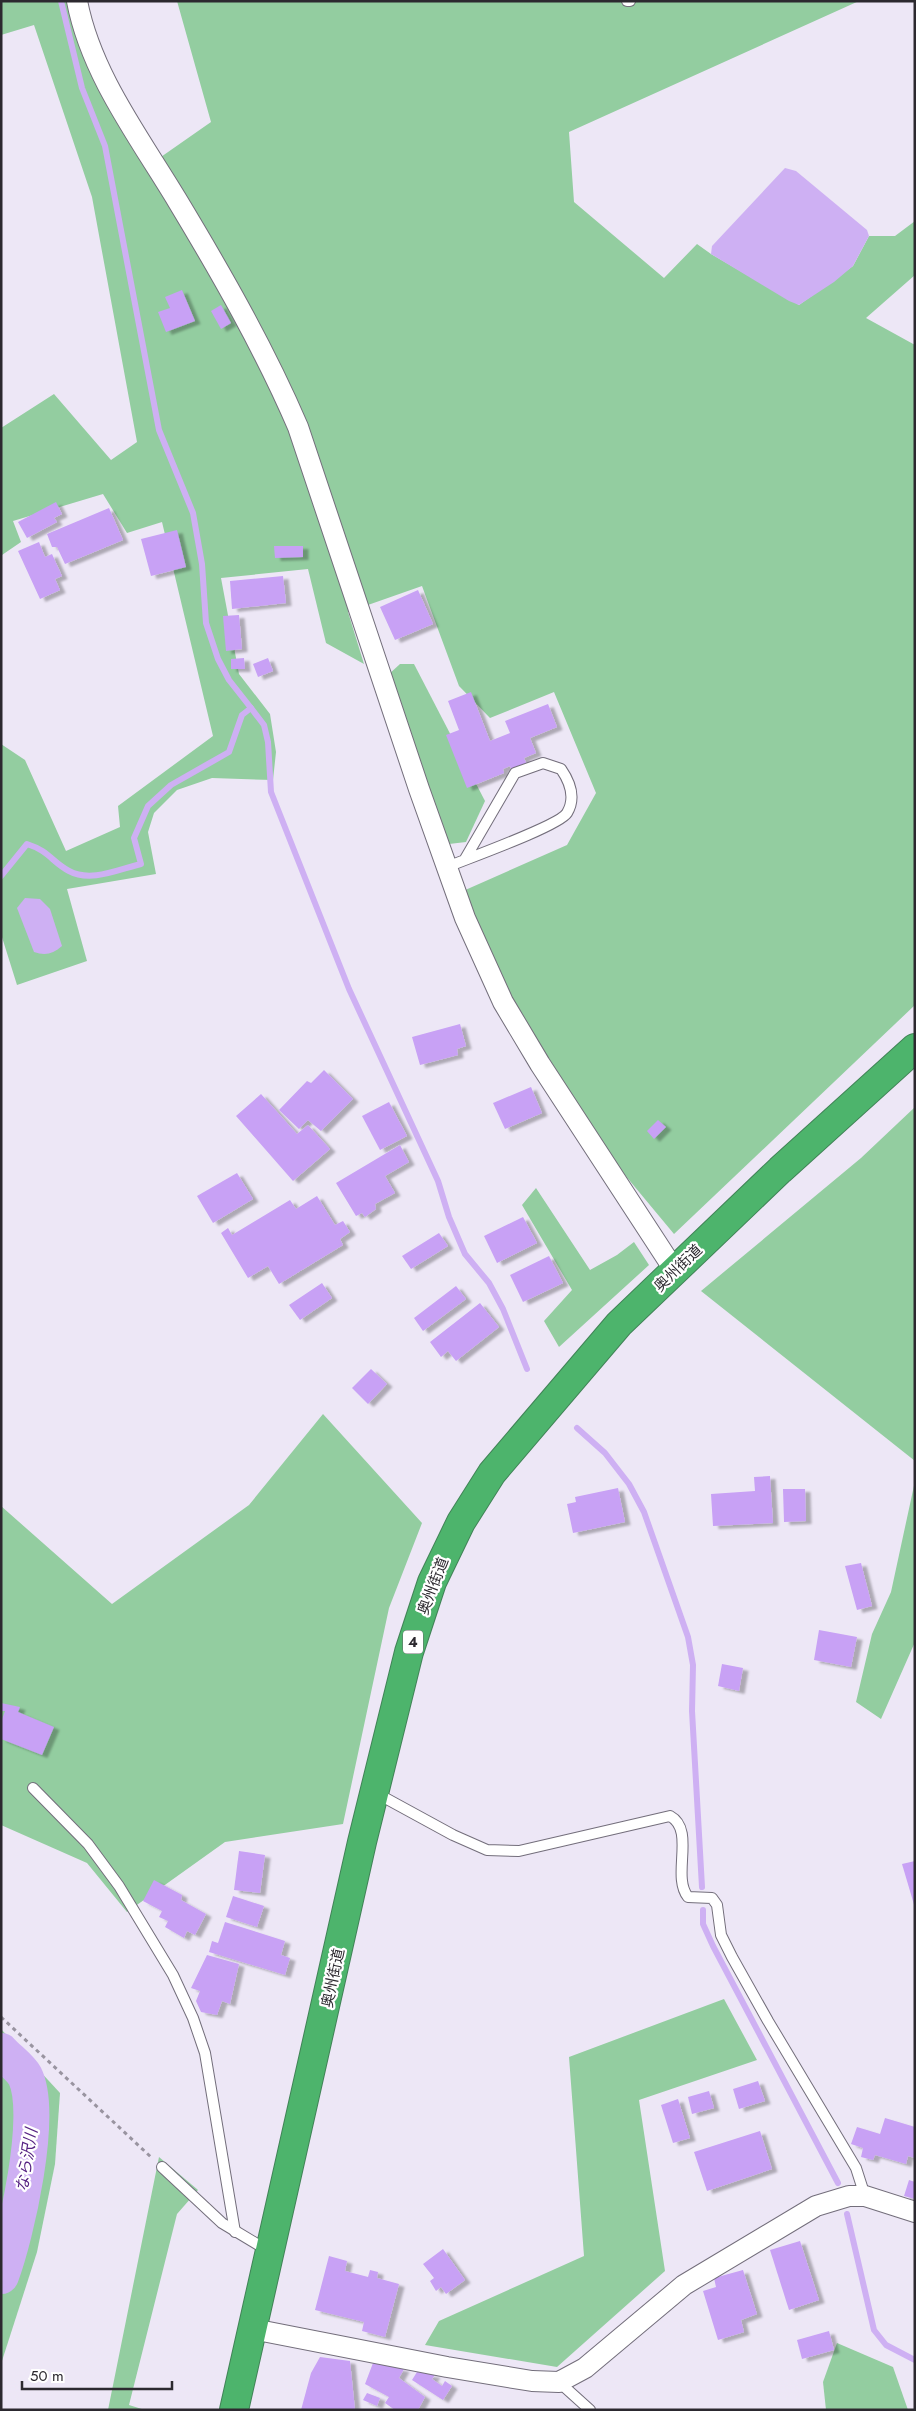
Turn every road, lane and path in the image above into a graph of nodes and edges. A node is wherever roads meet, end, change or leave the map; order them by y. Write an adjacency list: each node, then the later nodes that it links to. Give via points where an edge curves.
1 (77, 1): 2 (street, via 92,54 114,96 220,271 280,384 298,427 419,789)
2 (456, 863): 2 (lane, via 553,823 567,814 572,799 570,783 562,769 543,763 515,773); 4 (street, via 465,918 503,1002)
3 (915, 1048): 4 (highway, 奥州街道 / 4, via 780,1170)
4 (675, 1271): 6 (highway, 奥州街道 / 4, via 619,1324 532,1425 492,1473 461,1522 432,1582 412,1643)
5 (33, 1788): 11 (lane, via 88,1844 120,1886 174,1975 205,2053)
6 (375, 1793): 9 (lane, via 453,1836 487,1850 520,1851 670,1816 677,1820 682,1829 682,1890 688,1898 712,1898 717,1905 721,1935 732,1957 856,2168); 12 (highway, 奥州街道 / 4)
7 (1, 2017): 8 (path)
8 (162, 2167): 11 (lane)
9 (865, 2196): 10 (street); 14 (street, via 831,2200 792,2219 684,2285 585,2368)
10 (915, 2212)
11 (235, 2232): 12 (lane)
12 (270, 2252): 13 (highway, 奥州街道 / 4)
13 (253, 2329): 14 (street, via 447,2367 532,2381); 15 (highway, 奥州街道 / 4)
14 (559, 2382): 16 (lane)
15 (234, 2410)
16 (590, 2410)

